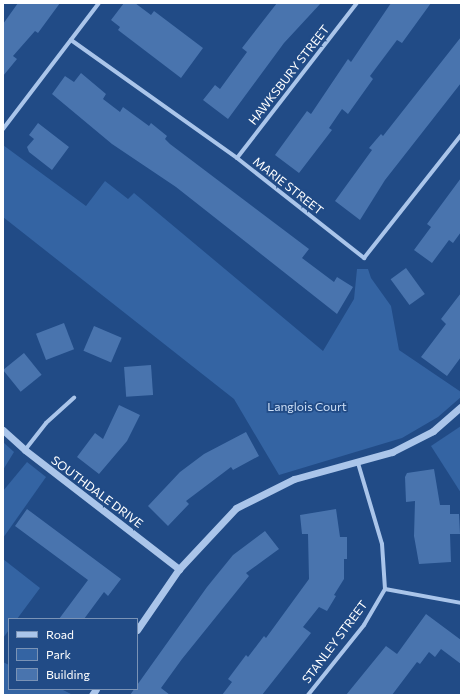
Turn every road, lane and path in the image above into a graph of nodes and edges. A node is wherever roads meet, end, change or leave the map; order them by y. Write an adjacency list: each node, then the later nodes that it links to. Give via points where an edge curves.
1 (99, 3): 3 (street)
2 (357, 3): 6 (street, HAWKSBURY STREET)
3 (70, 40): 4 (street); 6 (street, MARIE STREET)
4 (3, 129)
5 (461, 135): 6 (street, MARIE STREET, via 364,258)
6 (237, 158)
7 (74, 398): 10 (street, via 46,423)
8 (461, 407): 11 (street, via 433,431 392,452)
9 (3, 430): 10 (street, SOUTHDALE DRIVE)
10 (25, 450): 12 (street, SOUTHDALE DRIVE)
11 (358, 463): 12 (street, via 294,479 236,508); 13 (street, via 382,544)
12 (179, 568): 15 (street)
13 (385, 589): 14 (street); 16 (street, STANLEY STREET, via 364,624)
14 (461, 603)
15 (138, 629)
16 (308, 695)

